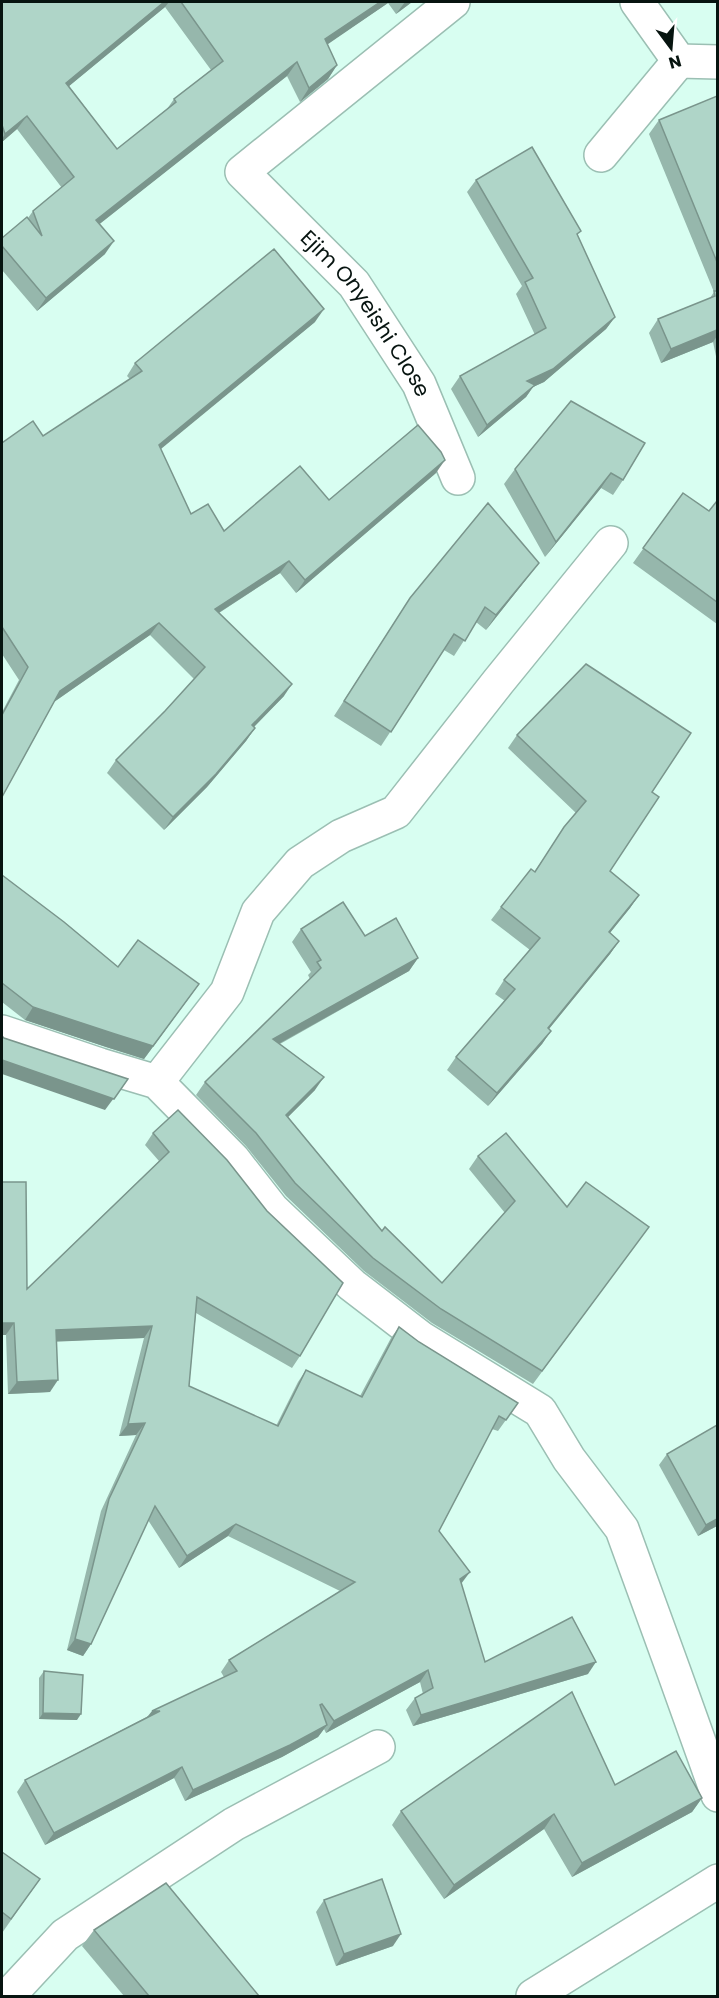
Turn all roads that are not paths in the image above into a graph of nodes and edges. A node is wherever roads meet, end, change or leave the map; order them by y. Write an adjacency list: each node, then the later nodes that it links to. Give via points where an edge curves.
1 (453, 2): 6 (street, Ejim Onyeishi Close, via 242,172 354,284 419,384)
2 (637, 2): 3 (street)
3 (680, 61): 4 (street); 5 (street)
4 (717, 62)
5 (601, 155)
6 (458, 478)
7 (611, 543): 9 (street, via 396,812 341,836 300,863 258,912 227,993)
8 (2, 1032): 9 (street)
9 (157, 1082): 11 (street, via 233,1160 272,1209 352,1285 421,1338 540,1410 569,1459 621,1529)
10 (378, 1747): 13 (street, via 234,1824 65,1935)
11 (717, 1795)
12 (717, 1881): 14 (street)
13 (10, 1990)
14 (532, 1996)

